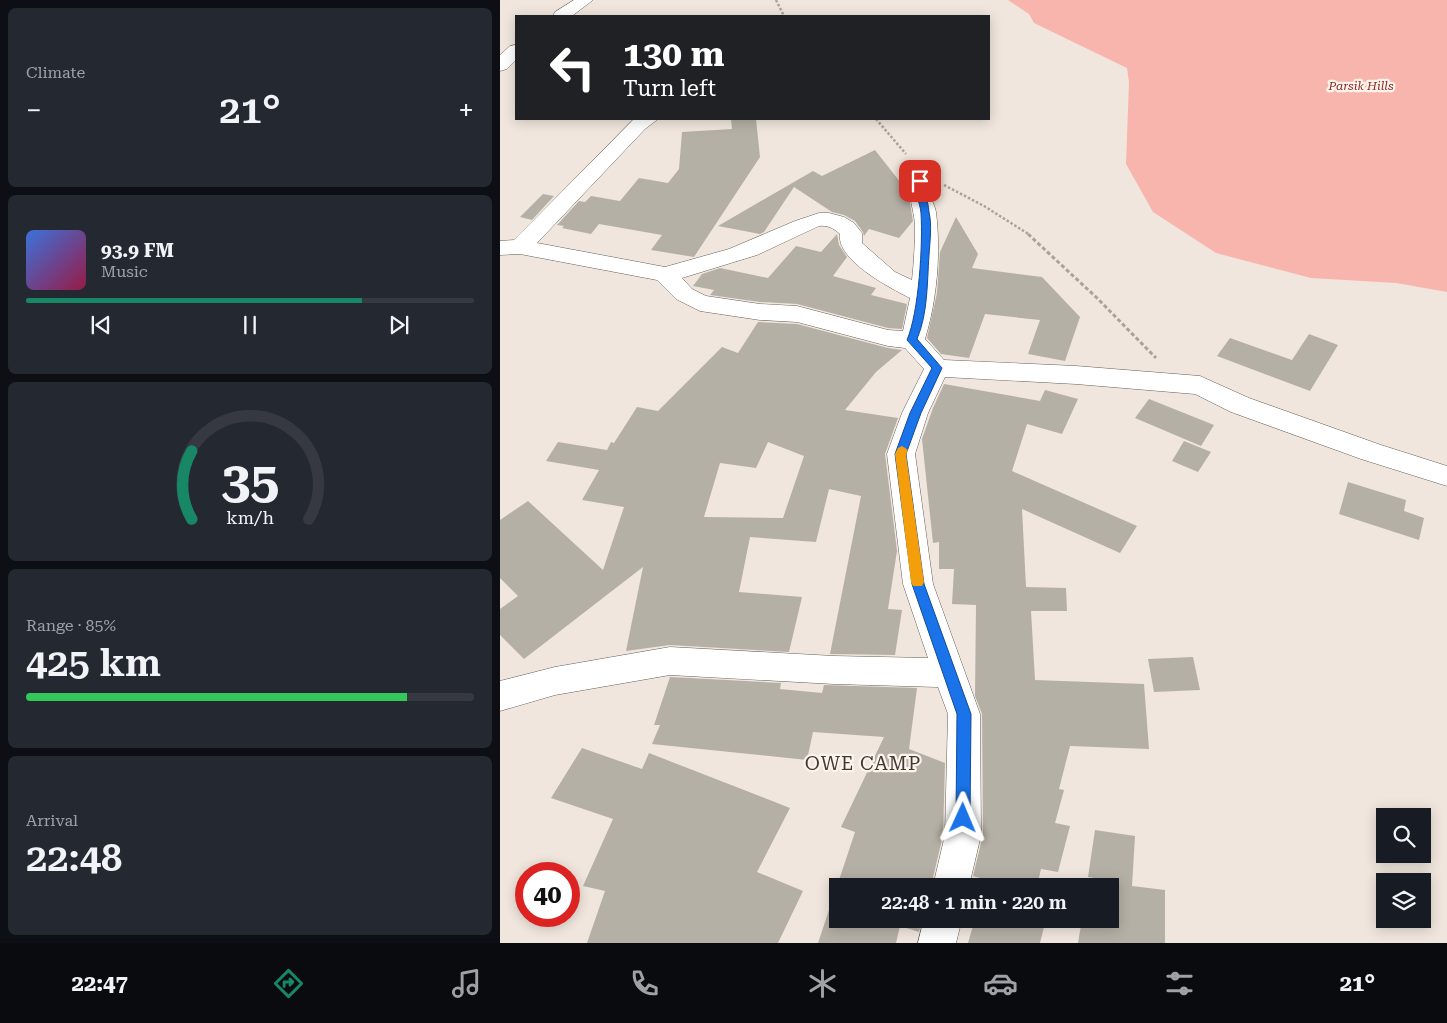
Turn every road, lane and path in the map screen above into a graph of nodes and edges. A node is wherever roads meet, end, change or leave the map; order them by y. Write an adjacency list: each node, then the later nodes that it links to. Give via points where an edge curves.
1 (585, 0): 3 (street)
2 (776, 0): 4 (path)
3 (562, 15)
4 (784, 15)
5 (515, 51): 6 (street)
6 (500, 65)
7 (646, 120): 10 (street)
8 (877, 120): 9 (path)
9 (921, 168): 12 (street, via 920,195 925,211); 15 (path, via 937,181 1033,237 1162,364)
10 (510, 248): 11 (street)
11 (673, 283): 12 (street, via 823,218 847,227 852,246 887,278); 13 (street, via 700,303 796,314 888,338)
12 (922, 294): 13 (street)
13 (912, 340): 14 (street)
14 (937, 368): 15 (street); 17 (street, via 915,413 901,454 918,584)
15 (1200, 384): 16 (street, via 1240,405)
16 (1447, 476)
17 (950, 674): 18 (street, via 670,661 555,681); 19 (street, via 964,714 963,835)
18 (500, 696)
19 (952, 878)
20 (941, 928): 21 (street)
21 (937, 943)

